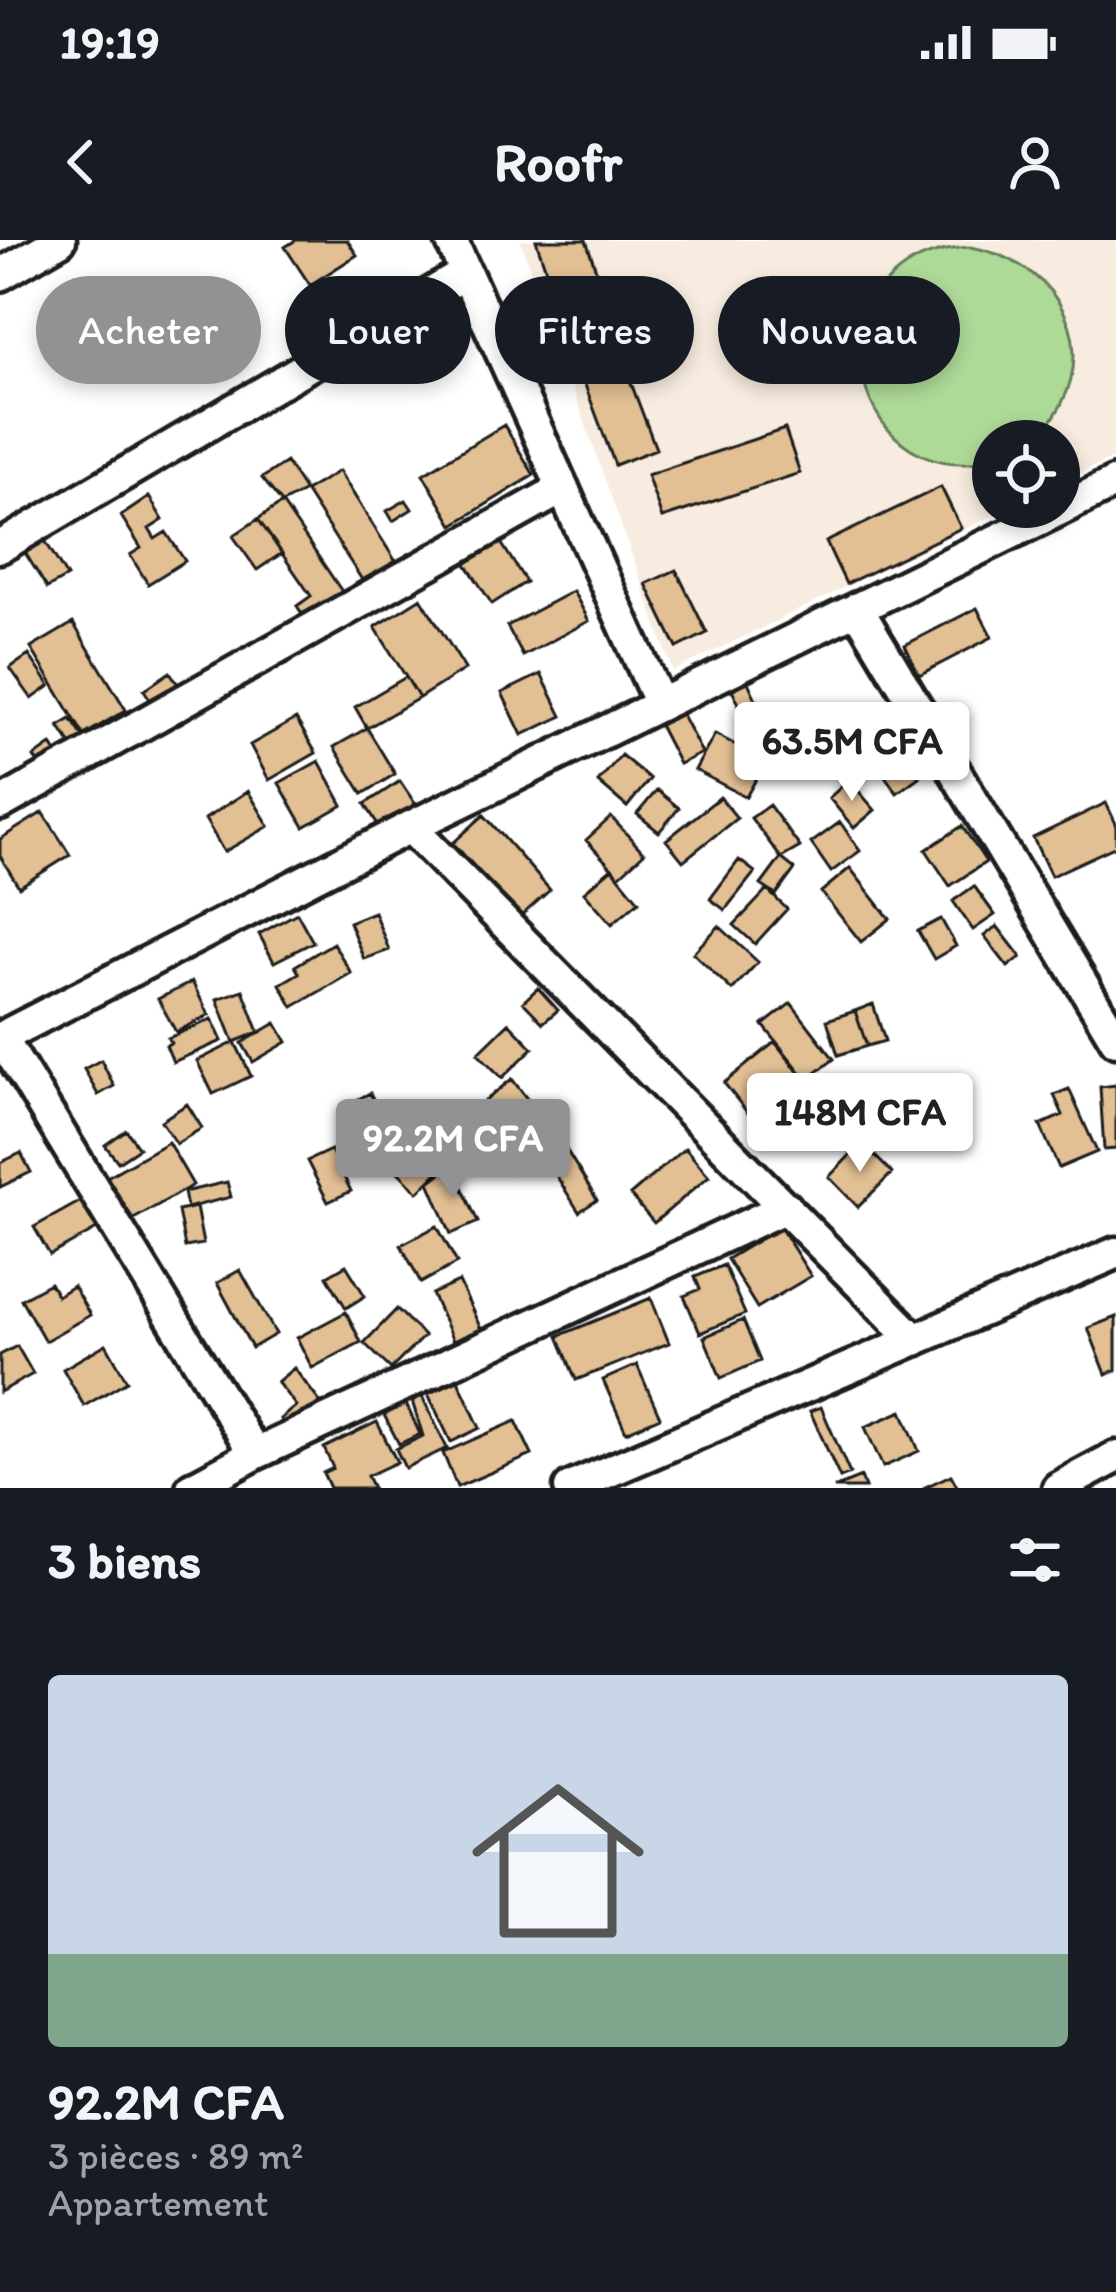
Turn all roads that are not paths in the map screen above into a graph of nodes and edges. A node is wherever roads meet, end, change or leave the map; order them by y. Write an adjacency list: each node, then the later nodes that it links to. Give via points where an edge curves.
1 (60, 240): 4 (street)
2 (451, 240): 3 (street)
3 (466, 273): 6 (street); 7 (street)
4 (0, 275)
5 (1116, 482): 8 (street)
6 (562, 488): 9 (street); 10 (street)
7 (0, 547)
8 (857, 608): 9 (street); 13 (street)
9 (661, 704): 11 (street)
10 (0, 804)
11 (410, 826): 12 (street); 14 (street)
12 (1, 1038): 17 (street)
13 (1116, 1040)
14 (786, 1207): 16 (street); 17 (street)
15 (1116, 1253): 16 (street)
16 (915, 1340): 19 (street)
17 (255, 1454): 20 (street)
18 (1116, 1457): 21 (street)
19 (579, 1486)
20 (192, 1488)
21 (1058, 1488)

